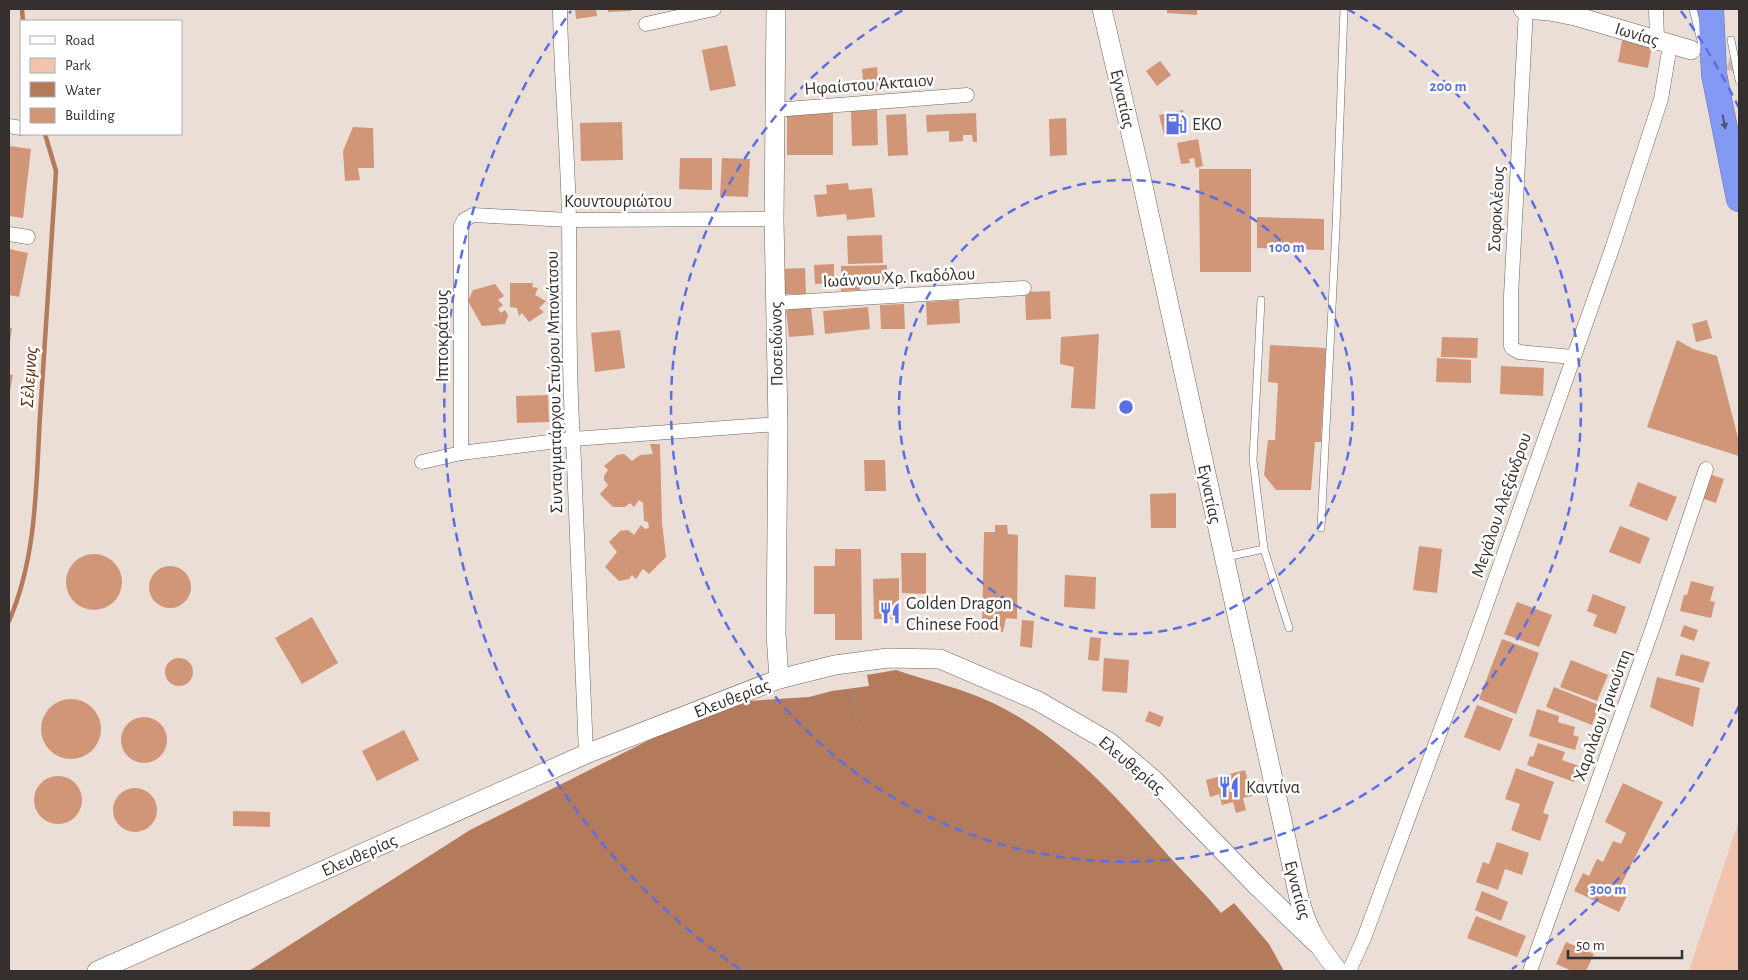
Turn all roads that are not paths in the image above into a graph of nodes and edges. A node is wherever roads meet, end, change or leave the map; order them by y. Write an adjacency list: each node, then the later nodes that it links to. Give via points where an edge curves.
1 (560, 9): 22 (street, Συνταγματάρχου Σπύρου Μπονάτσου)
2 (714, 9): 11 (street)
3 (776, 9): 18 (street, Ποσειδώνος)
4 (1102, 9): 36 (street, Εγνατίας)
5 (1344, 9): 34 (lane)
6 (1523, 9): 7 (street, Ιωνίας)
7 (1526, 9): 13 (street, Ιωνίας, via 1576,16); 28 (street, Σοφοκλέους, via 1510,338 1512,348 1519,352)
8 (1656, 9): 13 (street, Μεγάλου Αλεξάνδρου)
9 (1693, 9): 15 (lane, via 1702,46)
10 (1711, 9): 15 (highway)
11 (646, 24)
12 (1731, 40): 16 (lane)
13 (1663, 42): 14 (street, Ιωνίας); 28 (street, Μεγάλου Αλεξάνδρου, via 1663,89 1656,116)
14 (1691, 50)
15 (1714, 74): 19 (highway, one-way to 19)
16 (1739, 80)
17 (967, 95): 18 (street, Ηφαίστου Άκταιον)
18 (774, 110): 20 (street, Ποσειδώνος)
19 (1739, 199)
20 (774, 219): 22 (street, Κουντουριώτου); 27 (street, Ποσειδώνος)
21 (464, 220): 22 (street, Κουντουριώτου, via 473,216); 31 (street, Ιπποκράτους, via 461,226)
22 (569, 220): 30 (street, Συνταγματάρχου Σπύρου Μπονάτσου)
23 (9, 234): 24 (street)
24 (28, 237)
25 (1024, 288): 27 (street, Ιωάννου Χρ. Γκαδόλου)
26 (1261, 300): 35 (lane, via 1253,460)
27 (776, 303): 29 (street, Ποσειδώνος)
28 (1573, 357): 43 (street, Μεγάλου Αλεξάνδρου, via 1468,656)
29 (778, 424): 30 (street); 38 (street, Ποσειδώνος, via 776,634)
30 (573, 439): 31 (street); 39 (street, Συνταγματάρχου Σπύρου Μπονάτσου)
31 (461, 453): 32 (street)
32 (422, 462)
33 (1706, 469): 44 (street, Χαριλάου Τρικούπη)
34 (1321, 528)
35 (1264, 548): 36 (lane); 37 (lane)
36 (1224, 558): 40 (street, Εγνατίας, via 1297,890)
37 (1288, 628)
38 (779, 680): 39 (street, Ελευθερίας); 40 (street, Ελευθερίας, via 835,665 888,658 940,659 1038,701 1109,742 1154,780)
39 (586, 754): 41 (street, Ελευθερίας)
40 (1316, 943): 42 (street, Εγνατίας)
41 (97, 971)
42 (1338, 971)
43 (1349, 971)
44 (1530, 971)

